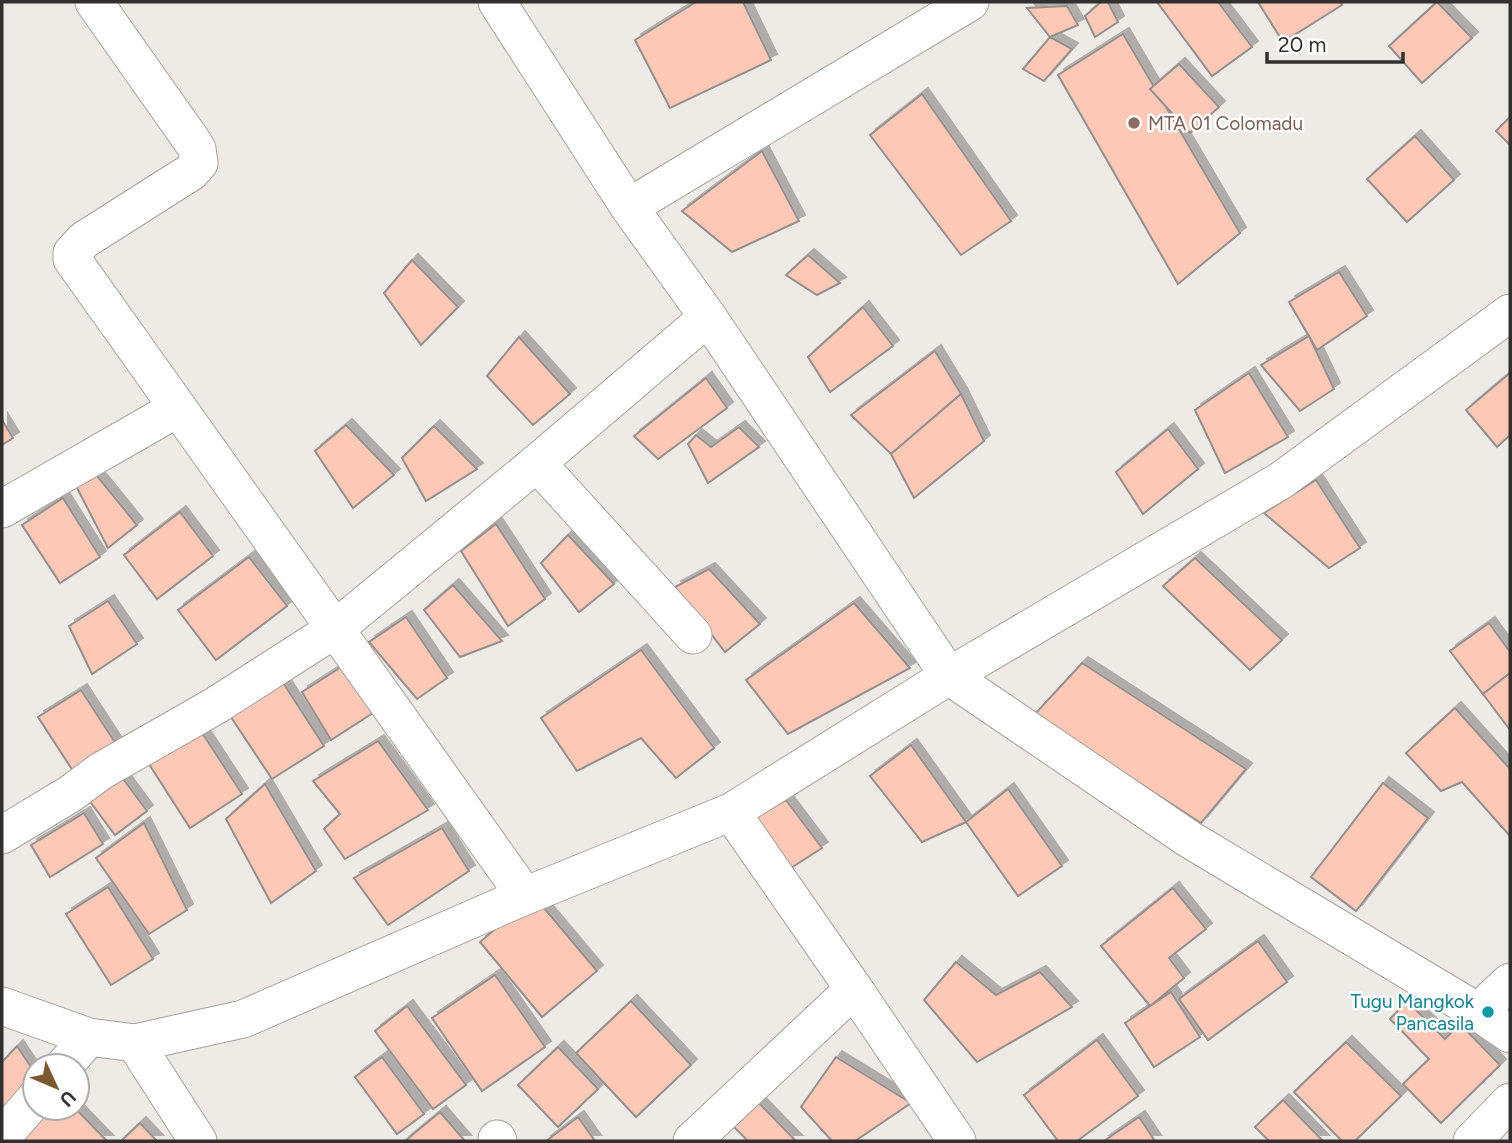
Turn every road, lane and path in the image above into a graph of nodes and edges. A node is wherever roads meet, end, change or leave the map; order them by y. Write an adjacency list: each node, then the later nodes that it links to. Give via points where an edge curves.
1 (94, 2): 7 (street, via 192,141 199,163 83,240 72,259)
2 (498, 2): 4 (street)
3 (970, 2): 4 (street)
4 (629, 207): 6 (street)
5 (1510, 313): 12 (street, via 1280,481)
6 (708, 317): 8 (street); 12 (street)
7 (178, 408): 9 (street); 10 (street)
8 (537, 463): 10 (street); 11 (street)
9 (2, 509)
10 (335, 629): 14 (street); 15 (street)
11 (693, 635)
12 (949, 677): 13 (street); 19 (street, via 1189,839)
13 (731, 812): 15 (street); 17 (street)
14 (2, 835)
15 (525, 896): 22 (street, via 243,1019)
16 (1510, 982): 19 (street)
17 (854, 989): 28 (street); 29 (street)
18 (2, 1006): 21 (street)
19 (1478, 1012): 20 (street)
20 (1510, 1034)
21 (89, 1037): 22 (street); 23 (street)
22 (135, 1043): 27 (street)
23 (76, 1052)
24 (1510, 1102): 30 (street)
25 (21, 1115): 26 (street)
26 (2, 1137)
27 (198, 1141)
28 (692, 1141)
29 (957, 1141)
30 (1472, 1141)

